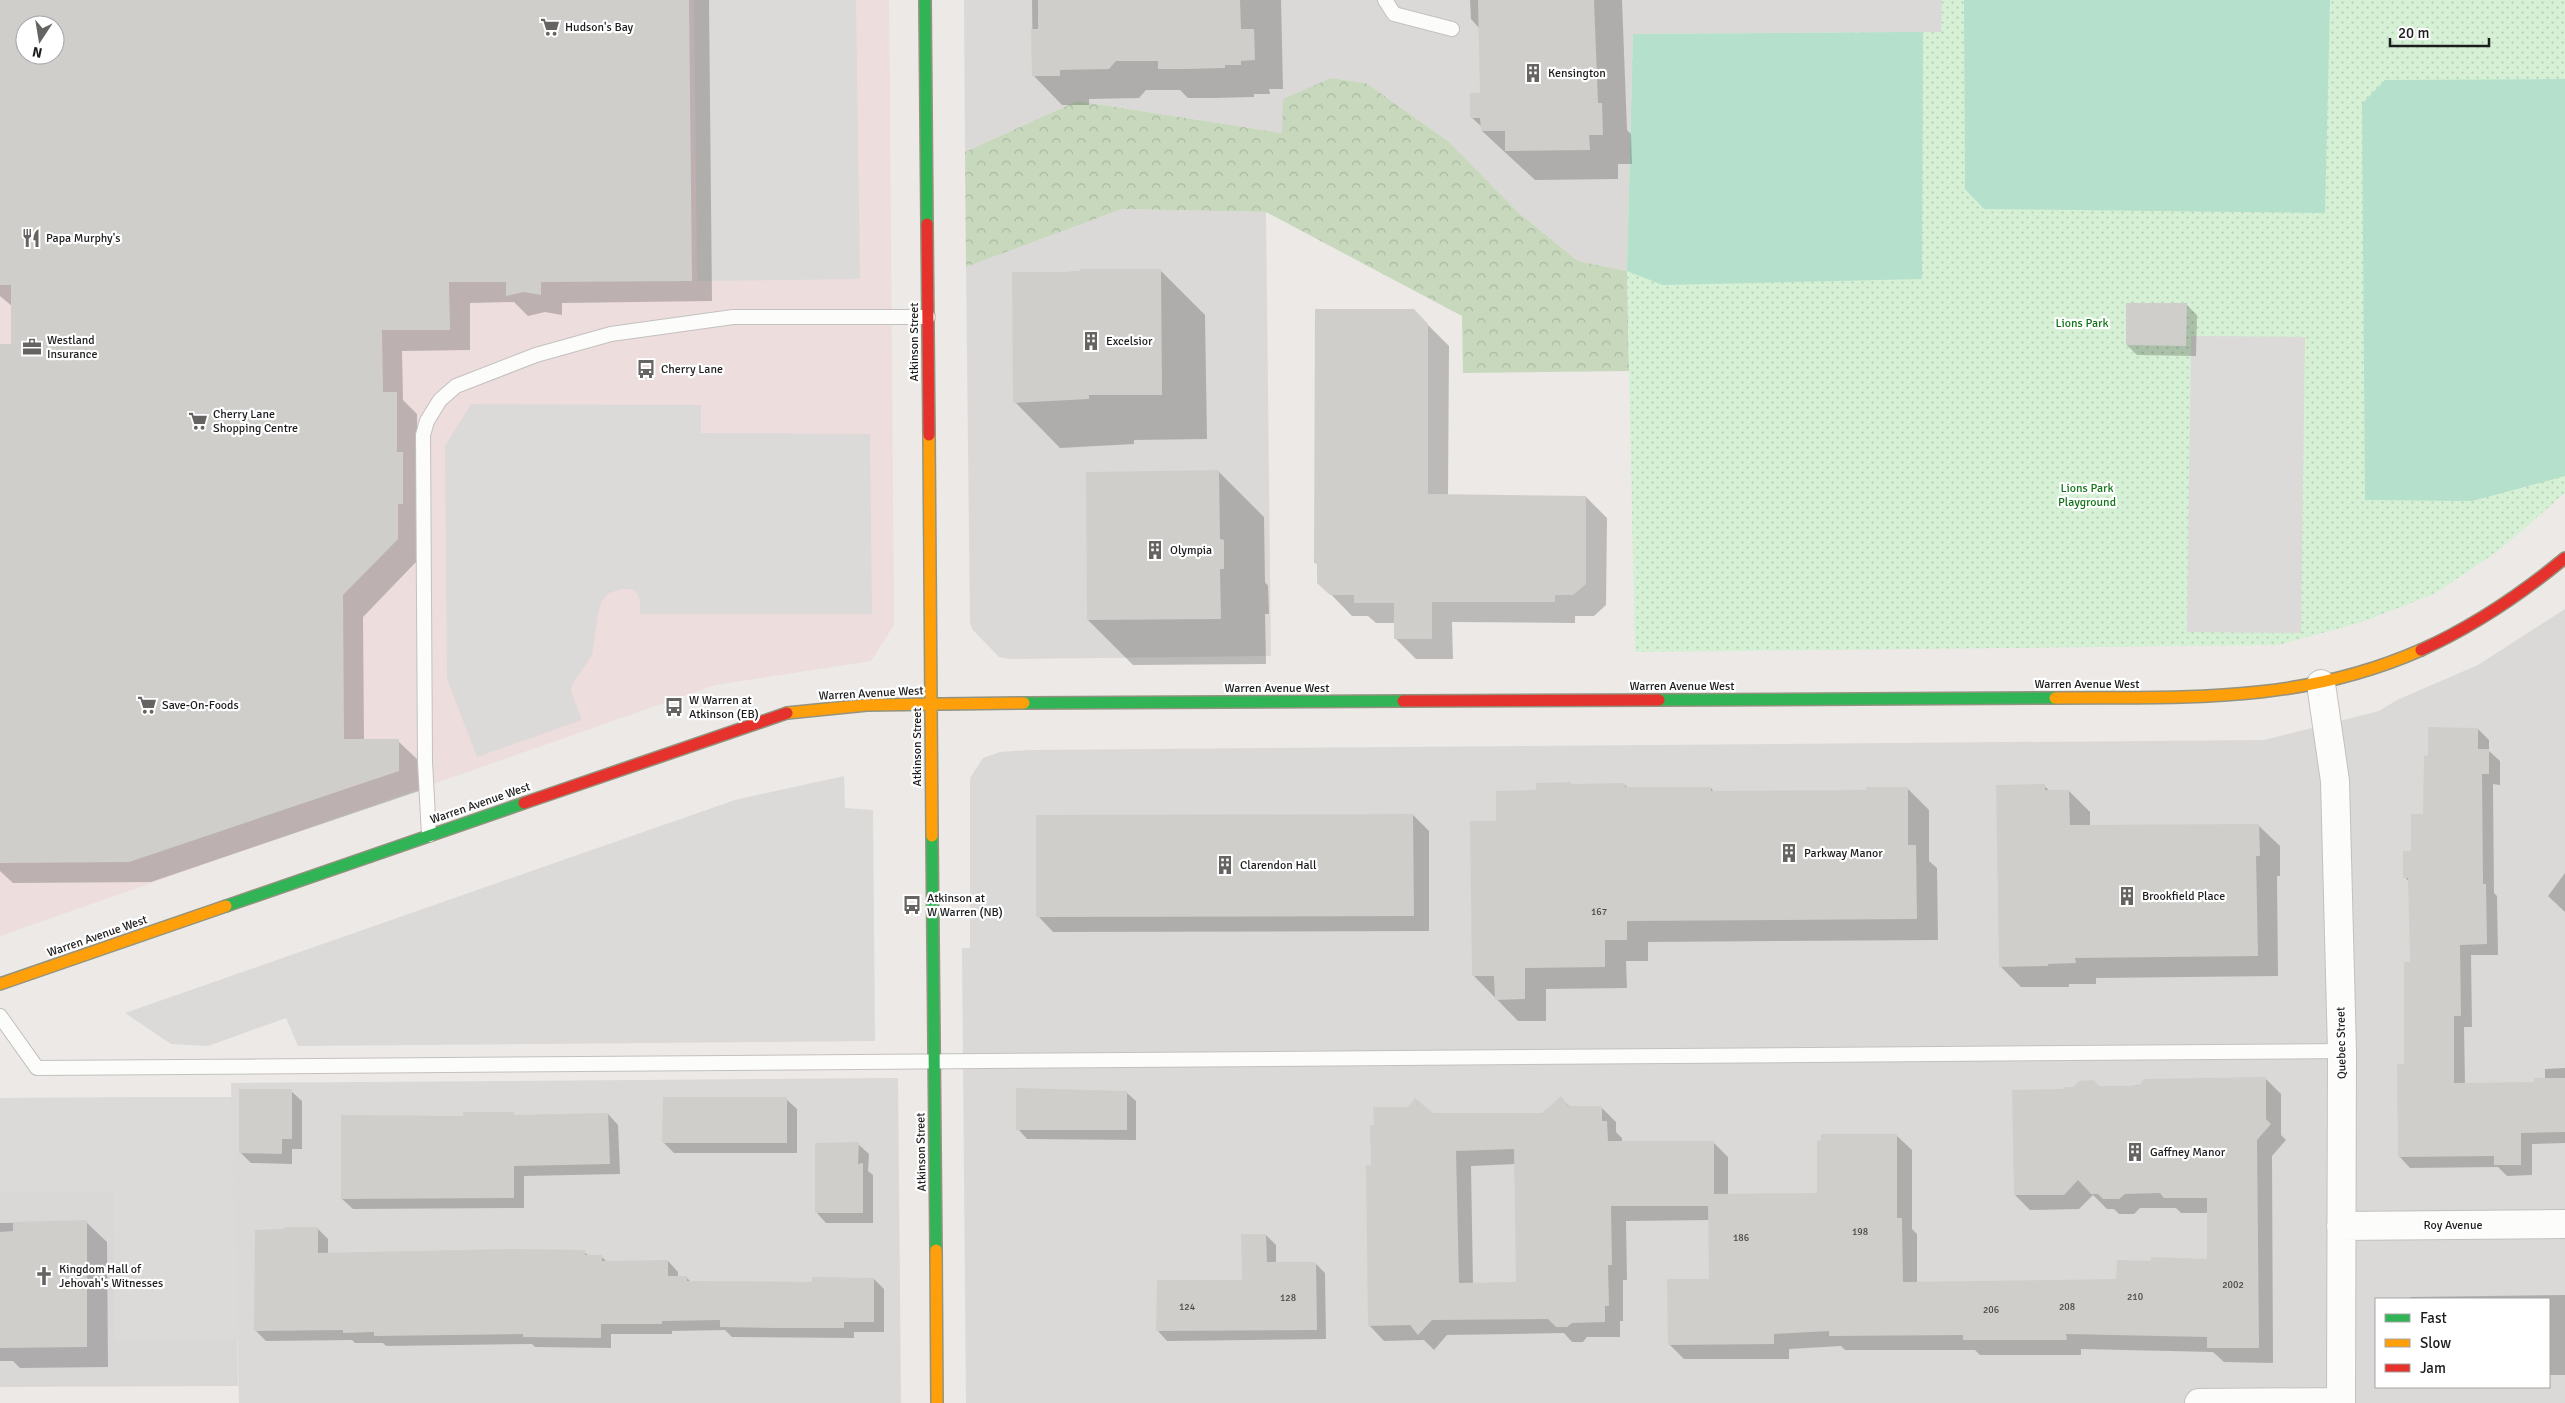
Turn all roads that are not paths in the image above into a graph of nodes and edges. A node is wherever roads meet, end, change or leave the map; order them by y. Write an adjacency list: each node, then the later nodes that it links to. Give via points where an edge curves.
1 (925, 0): 4 (street, Atkinson Street)
2 (1385, 0): 3 (lane, via 1394,14)
3 (1452, 29)
4 (928, 317): 7 (street, Atkinson Street); 8 (lane, via 733,317 610,334 536,355 456,386 440,400 427,421 423,435 425,762)
5 (2565, 558): 6 (street, Warren Avenue West, via 2536,584 2449,636 2378,668)
6 (2321, 684): 7 (street, Warren Avenue West, via 2221,697); 11 (street, Quebec Street, via 2335,781)
7 (930, 704): 8 (street, Warren Avenue West, via 867,705 789,712); 12 (street, Atkinson Street)
8 (429, 835): 9 (street, Warren Avenue West)
9 (0, 984)
10 (0, 1016): 12 (lane, via 37,1068)
11 (2342, 1051): 12 (lane); 14 (street, Quebec Street)
12 (934, 1063): 16 (street, Atkinson Street)
13 (2565, 1224): 14 (street, Roy Avenue)
14 (2341, 1226): 15 (street, Quebec Street)
15 (2341, 1402): 17 (street)
16 (937, 1403)
17 (2199, 1403)

